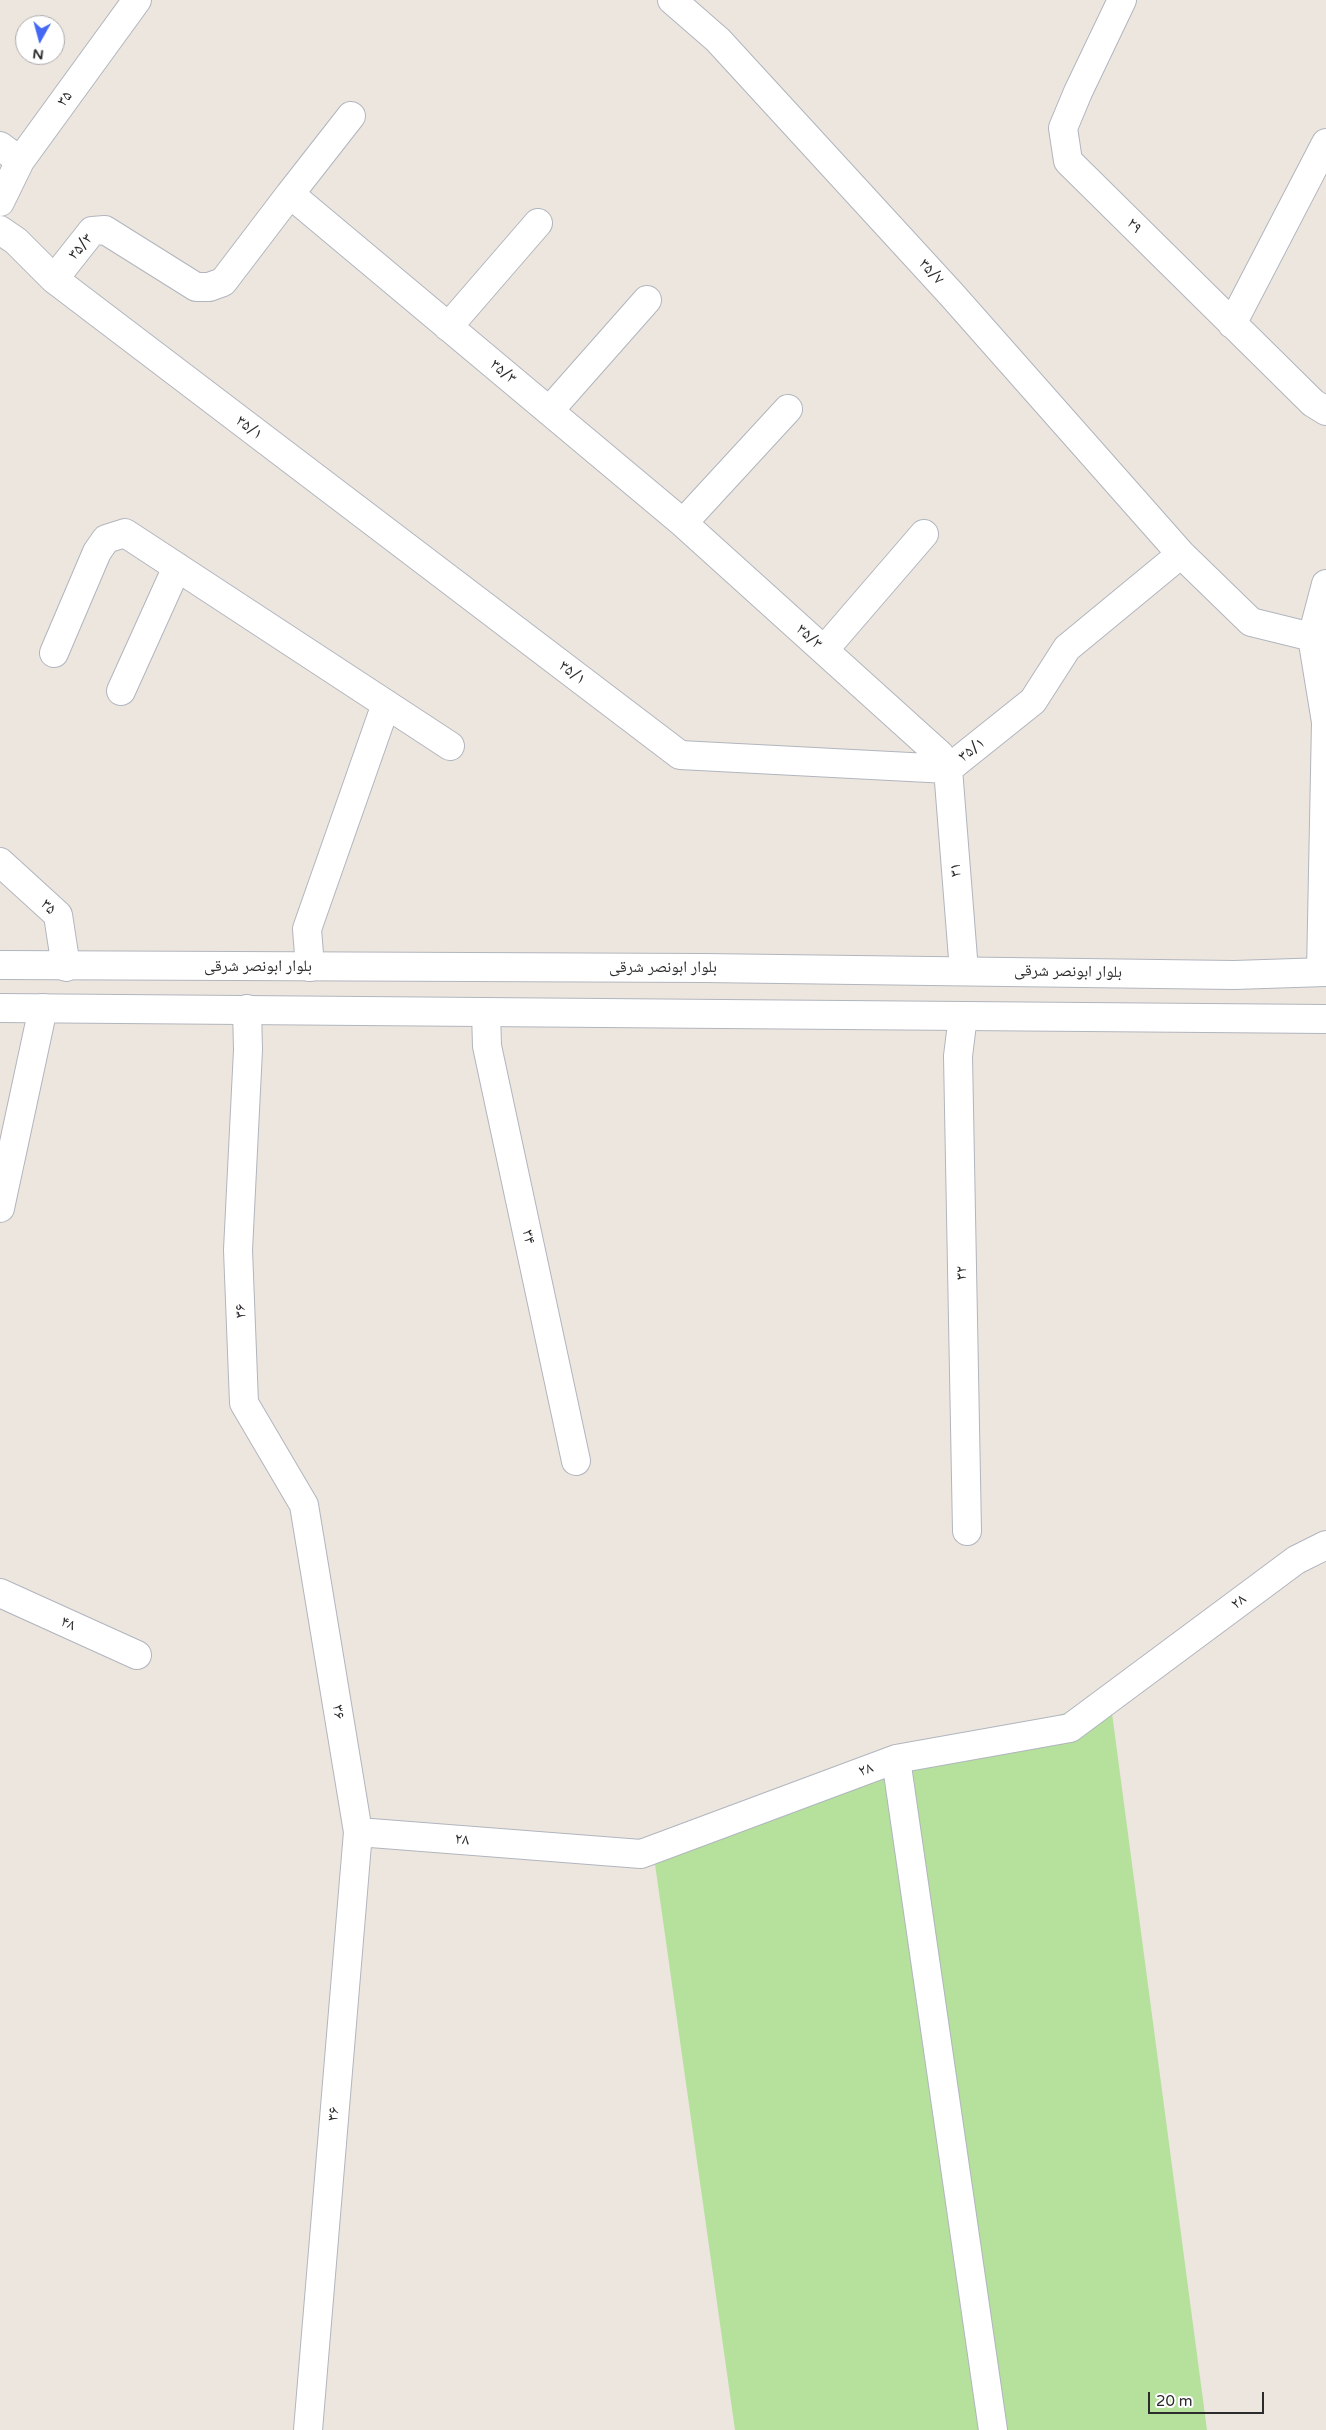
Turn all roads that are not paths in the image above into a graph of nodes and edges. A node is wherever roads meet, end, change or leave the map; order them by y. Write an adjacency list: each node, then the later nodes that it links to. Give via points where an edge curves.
1 (137, 0): 6 (street, ۳۵)
2 (672, 0): 20 (street, ۳۵/۷, via 718,40 945,288)
3 (1122, 0): 13 (street, ۲۹, via 1063,128 1068,161)
4 (351, 116): 7 (street)
5 (1326, 143): 13 (street)
6 (10, 154): 8 (street, ۳۵)
7 (290, 194): 11 (street, ۳۵/۳, via 222,282 209,288 196,287 105,230 92,231); 14 (street, ۳۵/۳)
8 (0, 202)
9 (538, 223): 14 (street)
10 (0, 230): 11 (street, ۳۵/۱, via 16,241)
11 (54, 279): 29 (street, ۳۵/۱, via 680,755)
12 (647, 300): 16 (street)
13 (1232, 324): 17 (street, ۲۹, via 1313,403)
14 (448, 327): 16 (street, ۳۵/۳)
15 (788, 409): 18 (street)
16 (549, 411): 18 (street, ۳۵/۳)
17 (1326, 411)
18 (683, 523): 24 (street, ۳۵/۳)
19 (924, 534): 24 (street)
20 (1181, 554): 23 (street, ۳۵/۷, via 1251,622); 29 (street, ۳۵/۱, via 1067,648 1033,701)
21 (177, 567): 25 (street, via 124,533 106,539 97,552); 26 (street); 27 (street)
22 (1326, 584): 23 (street)
23 (1312, 637): 35 (street, via 1326,722)
24 (824, 650): 29 (street, ۳۵/۳, via 940,755)
25 (54, 653)
26 (121, 691)
27 (386, 704): 28 (street); 33 (street, via 307,929)
28 (450, 746)
29 (948, 769): 34 (street, ۳۱)
30 (0, 862): 32 (street, ۳۵, via 58,915)
31 (0, 965): 32 (street, بلوار ابونصر شرقی)
32 (66, 967): 33 (street, بلوار ابونصر شرقی)
33 (310, 967): 34 (street, بلوار ابونصر شرقی)
34 (964, 971): 35 (street, بلوار ابونصر شرقی, via 1234,975)
35 (1324, 972)
36 (0, 1008): 37 (street)
37 (43, 1008): 38 (street); 42 (street)
38 (247, 1009): 39 (street); 49 (street, ۳۶, via 248,1050 238,1250 244,1403 304,1505)
39 (486, 1012): 40 (street); 43 (street, ۳۴, via 487,1046)
40 (963, 1016): 41 (street); 44 (street, ۳۲, via 958,1056)
41 (1326, 1019)
42 (0, 1208)
43 (576, 1461)
44 (967, 1530)
45 (1326, 1545): 48 (street, ۲۸, via 1296,1560 1070,1728)
46 (0, 1593): 47 (street, ۴۸)
47 (137, 1655)
48 (896, 1758): 49 (street, ۲۸, via 641,1854); 51 (street)
49 (358, 1832): 50 (street, ۳۶)
50 (308, 2430)
51 (993, 2430)

